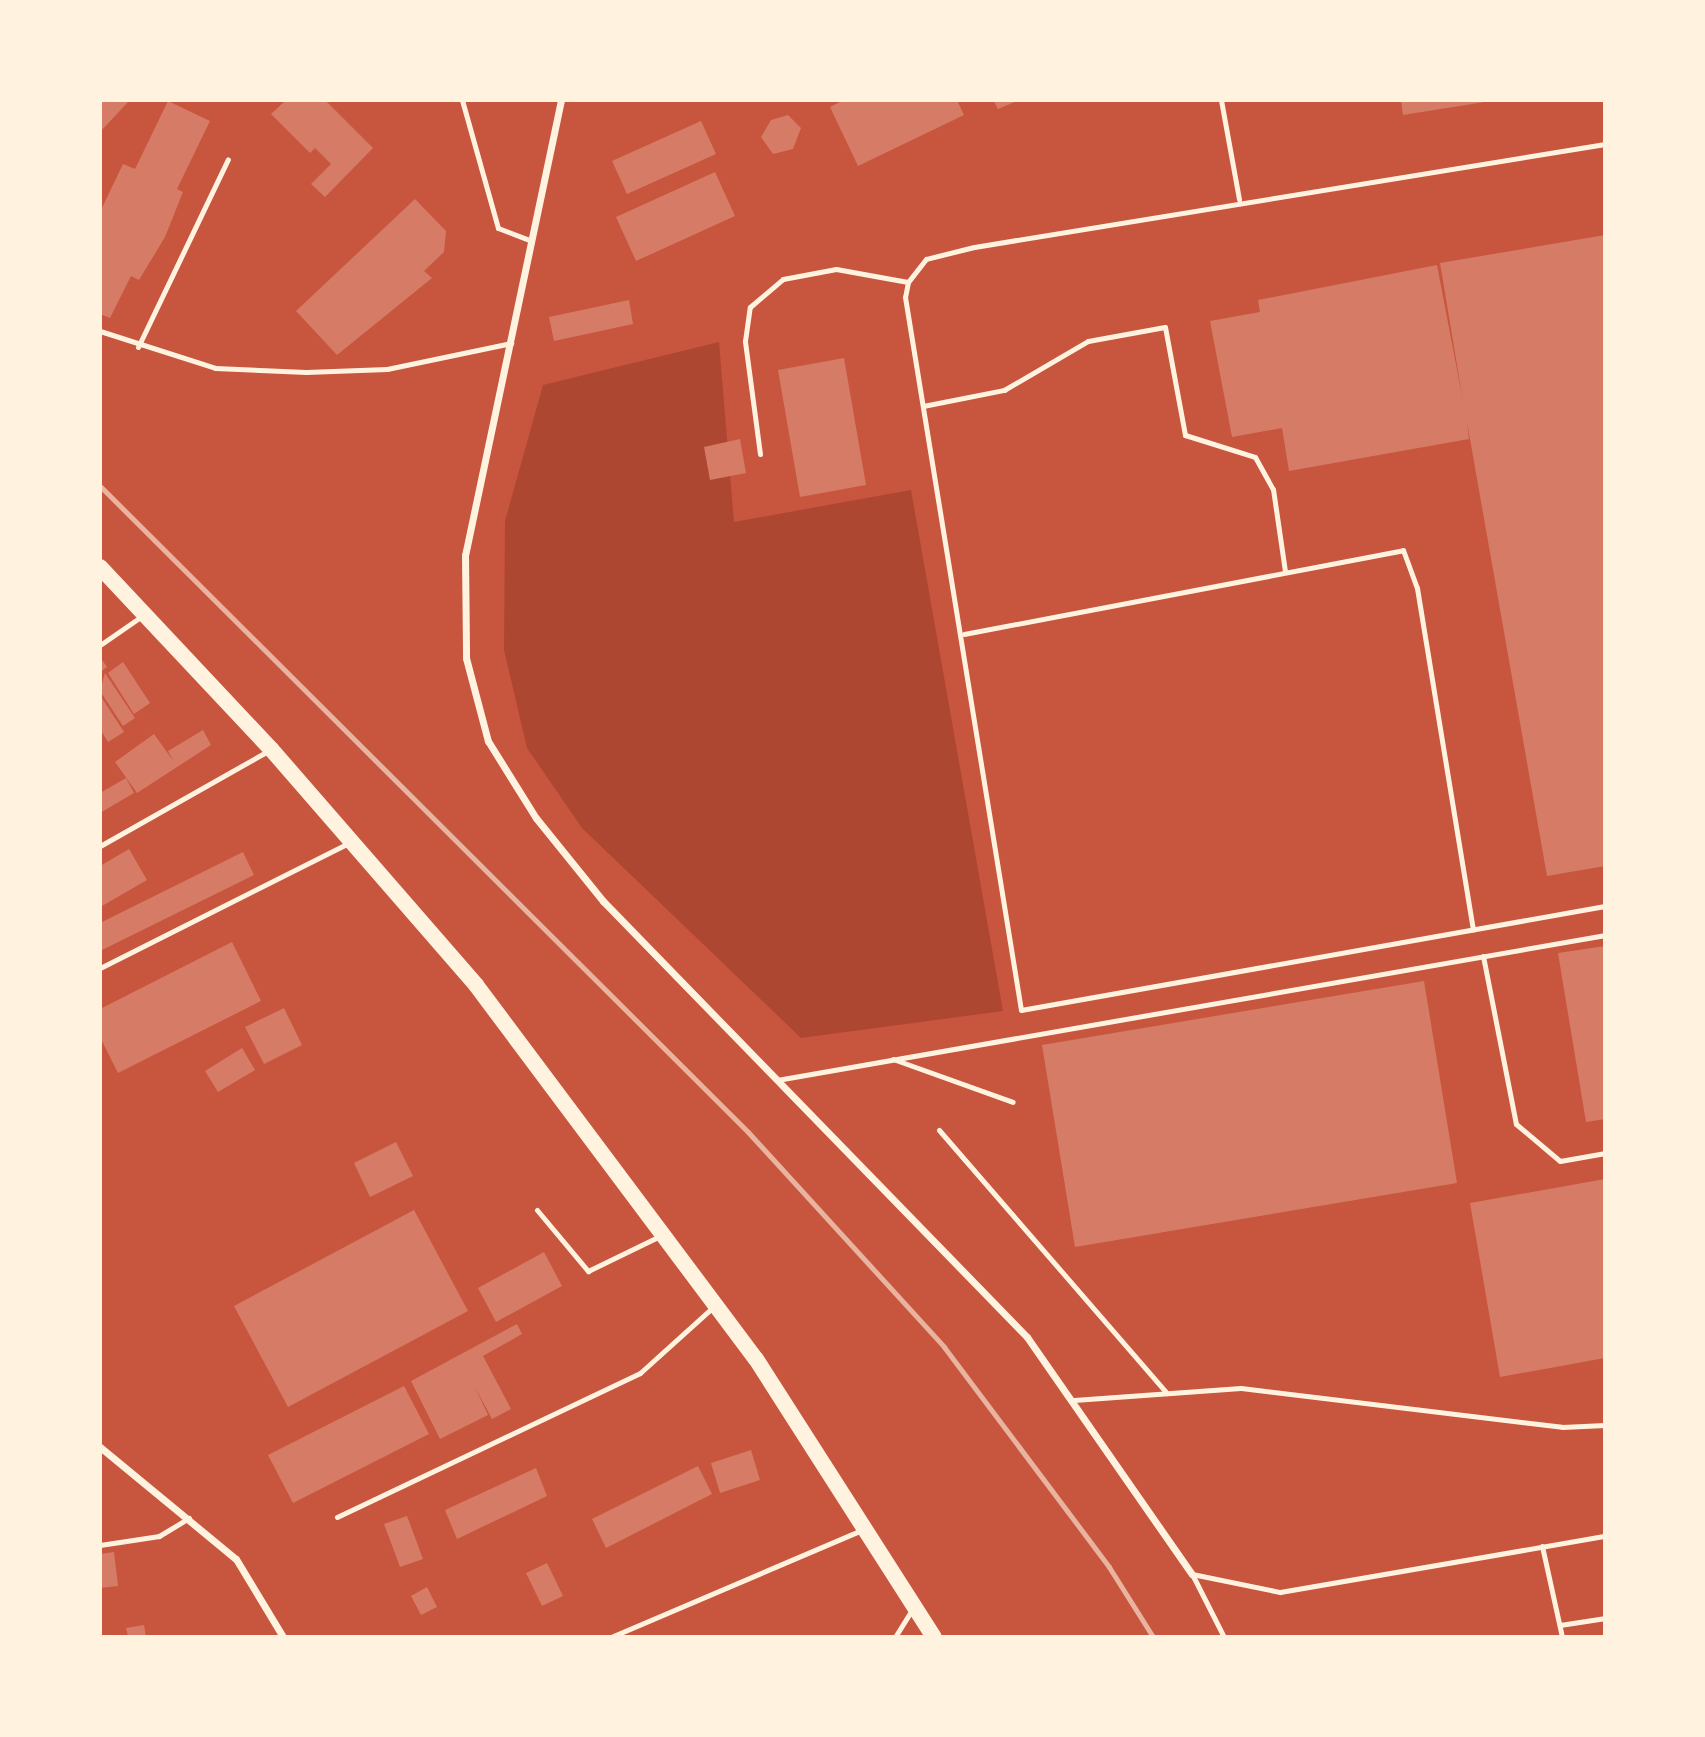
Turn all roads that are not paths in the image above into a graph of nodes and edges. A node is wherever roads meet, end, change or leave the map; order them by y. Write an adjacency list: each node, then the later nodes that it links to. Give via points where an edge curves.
1 (462, 100): 7 (lane, via 498,228)
2 (561, 100): 7 (street)
3 (1221, 100): 6 (lane)
4 (1605, 144): 6 (lane, via 1256,202)
5 (228, 159): 11 (lane)
6 (1239, 199): 8 (lane, via 926,259)
7 (532, 241): 10 (street)
8 (908, 282): 12 (lane, via 905,297); 13 (lane, via 836,270 783,279 750,307 745,341)
9 (100, 331): 11 (lane)
10 (512, 342): 11 (lane, via 387,369 306,372 215,368); 28 (street, via 465,555 463,625 476,708 504,772 603,901)
11 (138, 348)
12 (923, 406): 15 (lane, via 1004,390 1088,341 1165,327 1185,435 1255,457 1273,489); 17 (lane)
13 (760, 454)
14 (100, 568): 16 (main road)
15 (1285, 571): 17 (lane); 23 (lane, via 1403,550 1417,588)
16 (145, 614): 18 (lane); 19 (main road)
17 (964, 634): 23 (lane, via 1021,1010)
18 (100, 645)
19 (271, 749): 20 (main road); 21 (lane)
20 (353, 841): 26 (lane); 33 (main road, via 476,985)
21 (100, 846)
22 (1605, 906): 23 (lane)
23 (1473, 929)
24 (1605, 935): 25 (lane)
25 (1483, 956): 27 (lane); 31 (lane, via 1516,1124 1560,1161)
26 (100, 968)
27 (893, 1059): 28 (lane); 29 (lane)
28 (777, 1080): 36 (street, via 990,1297)
29 (1013, 1102)
30 (939, 1130): 35 (lane)
31 (1605, 1153)
32 (537, 1210): 33 (lane, via 587,1271)
33 (663, 1235): 34 (main road)
34 (716, 1305): 39 (lane, via 640,1373); 41 (main road)
35 (1167, 1393): 36 (lane); 37 (lane, via 1241,1388 1562,1427)
36 (1074, 1400): 45 (street)
37 (1605, 1425)
38 (100, 1447): 40 (street)
39 (337, 1517)
40 (189, 1518): 43 (lane, via 159,1536); 49 (street, via 236,1559)
41 (868, 1528): 46 (main road); 50 (lane)
42 (1605, 1536): 44 (lane)
43 (100, 1545)
44 (1542, 1546): 45 (lane, via 1280,1592); 48 (lane)
45 (1192, 1574): 53 (lane)
46 (915, 1605): 51 (lane); 52 (main road)
47 (1605, 1618): 48 (lane)
48 (1559, 1625): 54 (lane)
49 (283, 1637)
50 (611, 1637)
51 (895, 1637)
52 (934, 1637)
53 (1224, 1637)
54 (1562, 1637)

